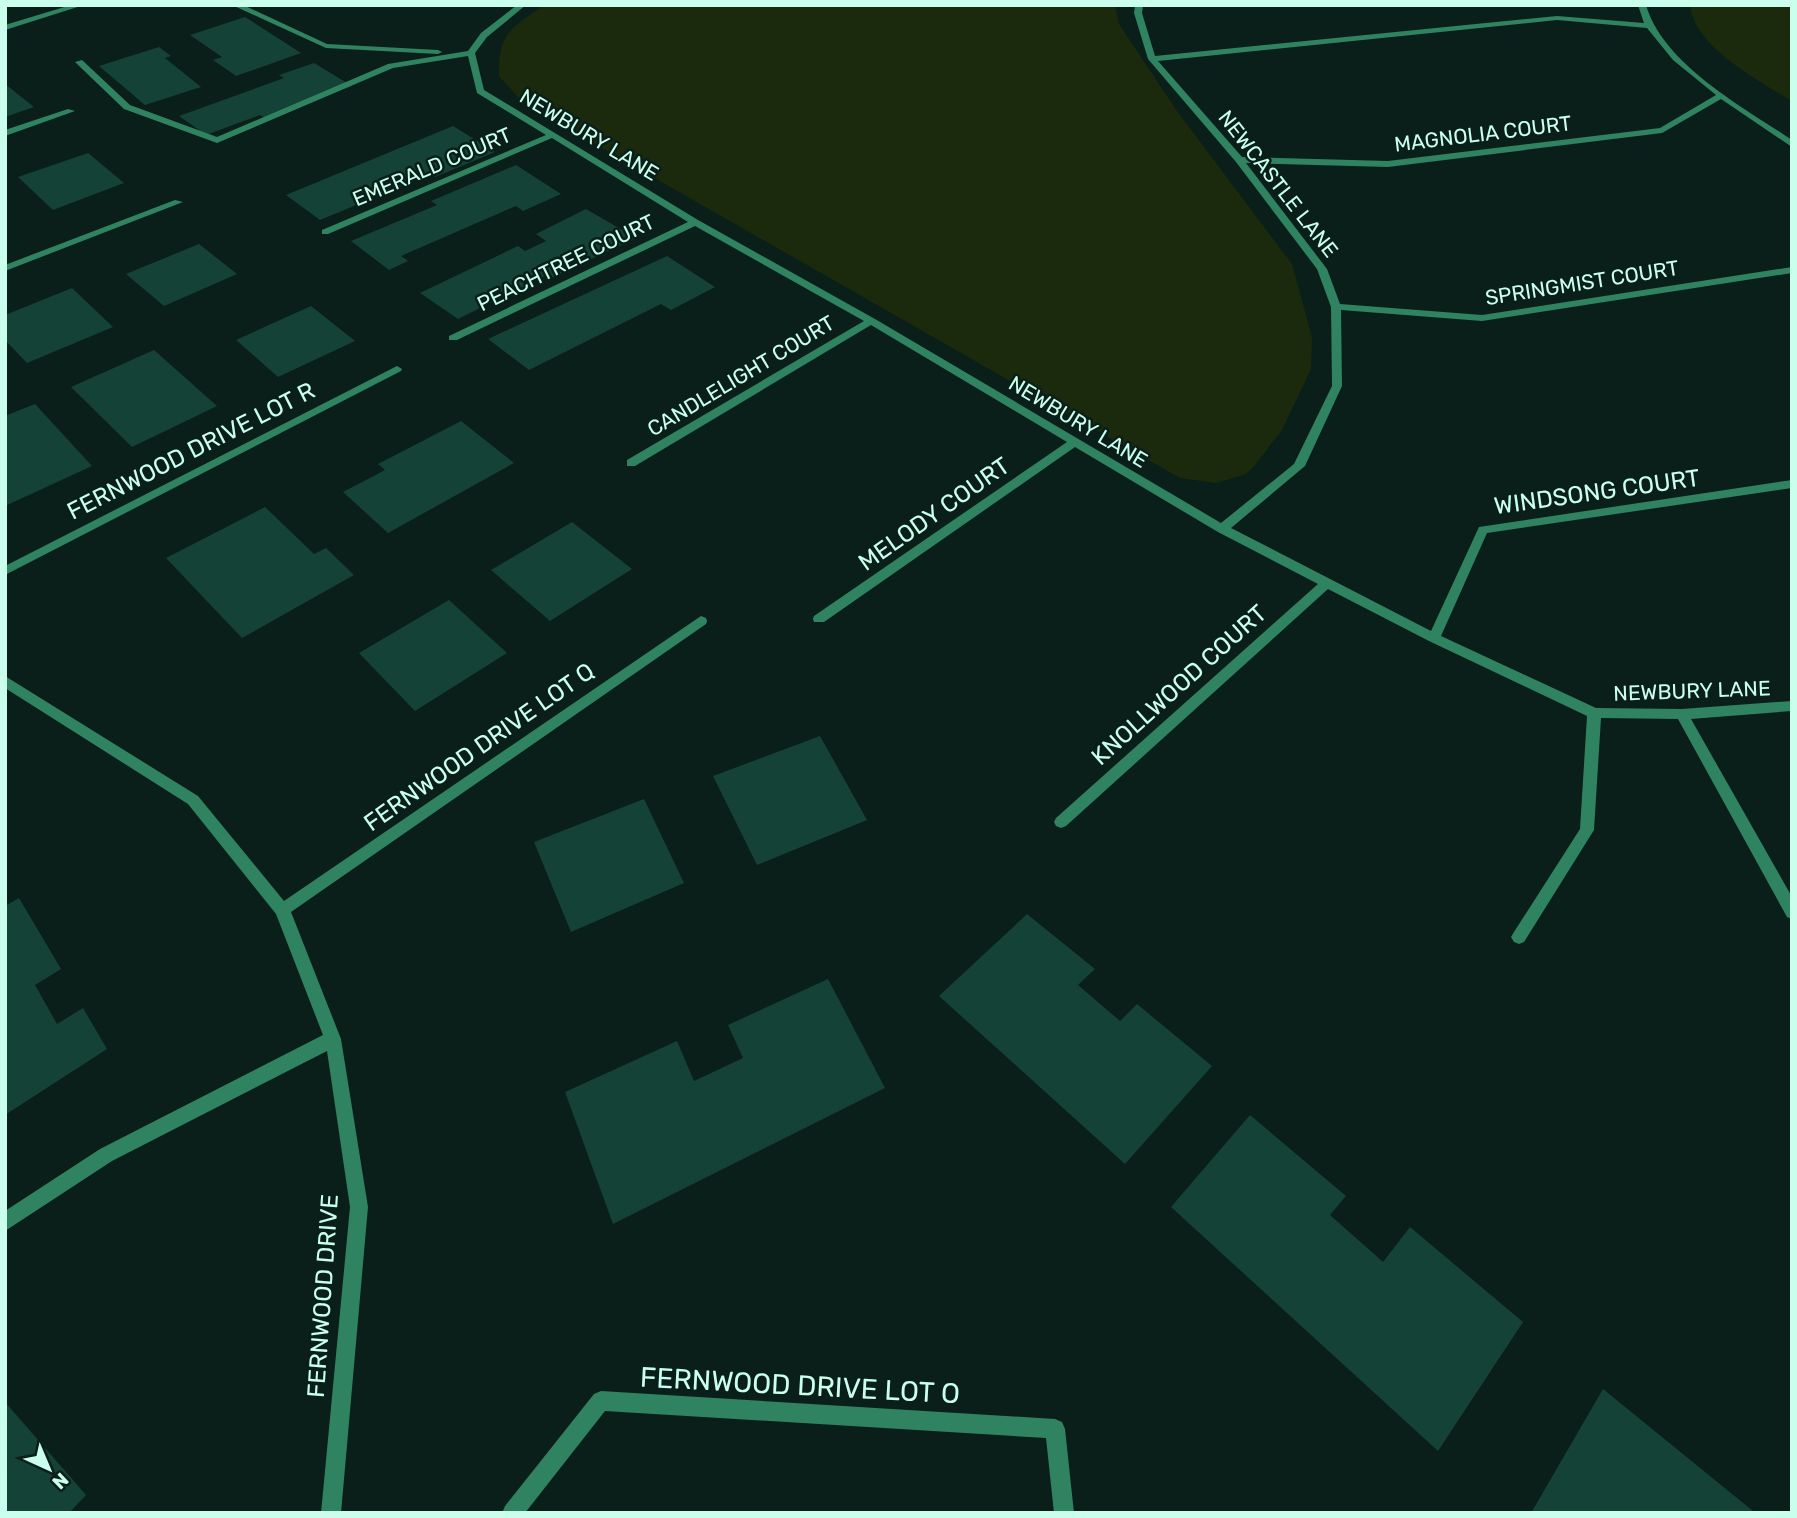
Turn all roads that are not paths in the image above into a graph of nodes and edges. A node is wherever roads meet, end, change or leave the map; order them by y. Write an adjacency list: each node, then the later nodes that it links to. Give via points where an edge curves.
1 (236, 5): 8 (street, via 326,47)
2 (1139, 5): 9 (street, NEWCASTLE LANE)
3 (1642, 5): 6 (street)
4 (73, 6): 7 (street)
5 (518, 6): 8 (street, via 484,35)
6 (1649, 26): 9 (street, via 1557,18); 11 (street, via 1678,60)
7 (5, 29)
8 (471, 53): 10 (street, via 391,66 218,140 127,107); 14 (street, NEWBURY LANE, via 480,91)
9 (1152, 60): 16 (street, NEWCASTLE LANE)
10 (79, 62)
11 (1721, 95): 15 (street); 16 (street, MAGNOLIA COURT, via 1662,130 1388,164)
12 (71, 111): 13 (street)
13 (5, 133)
14 (552, 135): 18 (street, NEWBURY LANE); 19 (street, EMERALD COURT)
15 (1792, 144)
16 (1239, 160): 22 (street, NEWCASTLE LANE, via 1322,269)
17 (178, 202): 20 (street)
18 (695, 222): 23 (street, NEWBURY LANE); 24 (street, PEACHTREE COURT)
19 (325, 232)
20 (5, 268)
21 (1792, 270): 22 (street, SPRINGMIST COURT, via 1482,318)
22 (1336, 307): 29 (street, NEWCASTLE LANE, via 1337,386 1299,466)
23 (871, 321): 26 (street, NEWBURY LANE); 27 (street, CANDLELIGHT COURT)
24 (453, 338)
25 (397, 369): 30 (street, FERNWOOD DRIVE LOT R)
26 (1073, 443): 29 (street, NEWBURY LANE); 32 (street, MELODY COURT)
27 (631, 463)
28 (1792, 484): 34 (street, WINDSONG COURT, via 1483,530)
29 (1222, 529): 31 (street, NEWBURY LANE)
30 (5, 571)
31 (1327, 583): 34 (street, NEWBURY LANE); 39 (street, KNOLLWOOD COURT)
32 (819, 619)
33 (701, 621): 40 (street, FERNWOOD DRIVE LOT Q)
34 (1434, 638): 37 (street, NEWBURY LANE)
35 (5, 681): 40 (street, FERNWOOD DRIVE, via 192,800)
36 (1792, 706): 38 (street, NEWBURY LANE)
37 (1594, 713): 38 (street, NEWBURY LANE); 42 (street, via 1587,830)
38 (1682, 713): 41 (street)
39 (1061, 822)
40 (282, 909): 43 (street, FERNWOOD DRIVE)
41 (1792, 912)
42 (1519, 937)
43 (332, 1039): 44 (street, via 106,1155); 45 (street, FERNWOOD DRIVE, via 359,1207)
44 (5, 1222)
45 (331, 1513)
46 (512, 1513): 47 (street, FERNWOOD DRIVE LOT O, via 601,1401 1055,1429)
47 (1064, 1513)

